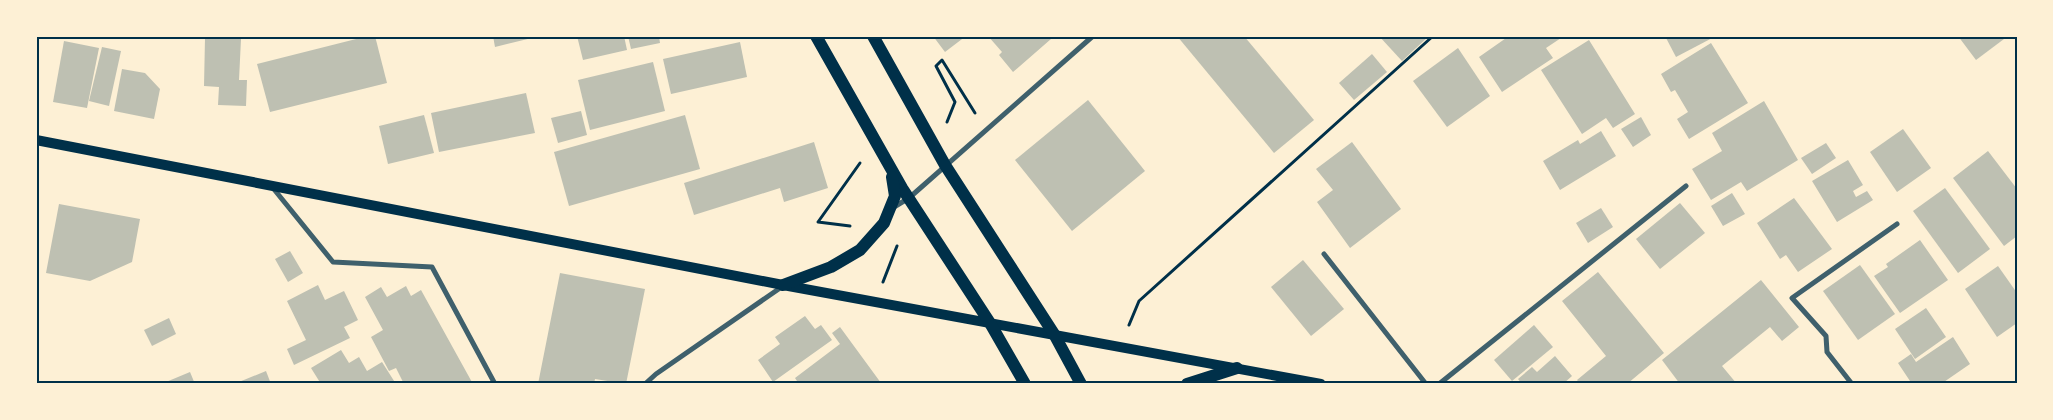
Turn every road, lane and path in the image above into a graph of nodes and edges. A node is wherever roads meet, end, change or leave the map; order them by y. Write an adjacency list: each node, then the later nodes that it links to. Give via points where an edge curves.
1 (816, 36): 8 (main road)
2 (873, 36): 9 (main road)
3 (1093, 36): 9 (street)
4 (1433, 36): 21 (path, via 1139,301)
5 (963, 94): 6 (path, via 942,60 936,66)
6 (956, 102)
7 (36, 140): 11 (main road)
8 (876, 142): 10 (main road); 15 (path)
9 (946, 165): 13 (street); 20 (main road)
10 (891, 169): 13 (main road); 14 (main road, via 895,196)
11 (271, 186): 18 (main road); 23 (street, via 333,262 432,267)
12 (1686, 186): 30 (street)
13 (909, 198): 14 (street); 19 (main road)
14 (890, 209): 18 (main road, via 884,224 860,250 831,267)
15 (818, 222)
16 (1897, 224): 31 (street, via 1792,298 1826,336 1827,352)
17 (1324, 254): 29 (street)
18 (783, 286): 19 (main road); 24 (street)
19 (990, 323): 20 (main road); 25 (main road)
20 (1054, 334): 21 (main road); 26 (main road)
21 (1120, 346): 22 (main road)
22 (1237, 368): 27 (main road); 28 (main road)
23 (495, 384)
24 (645, 384)
25 (1025, 384)
26 (1081, 384)
27 (1187, 384)
28 (1321, 384)
29 (1426, 384)
30 (1439, 384)
31 (1852, 384)

